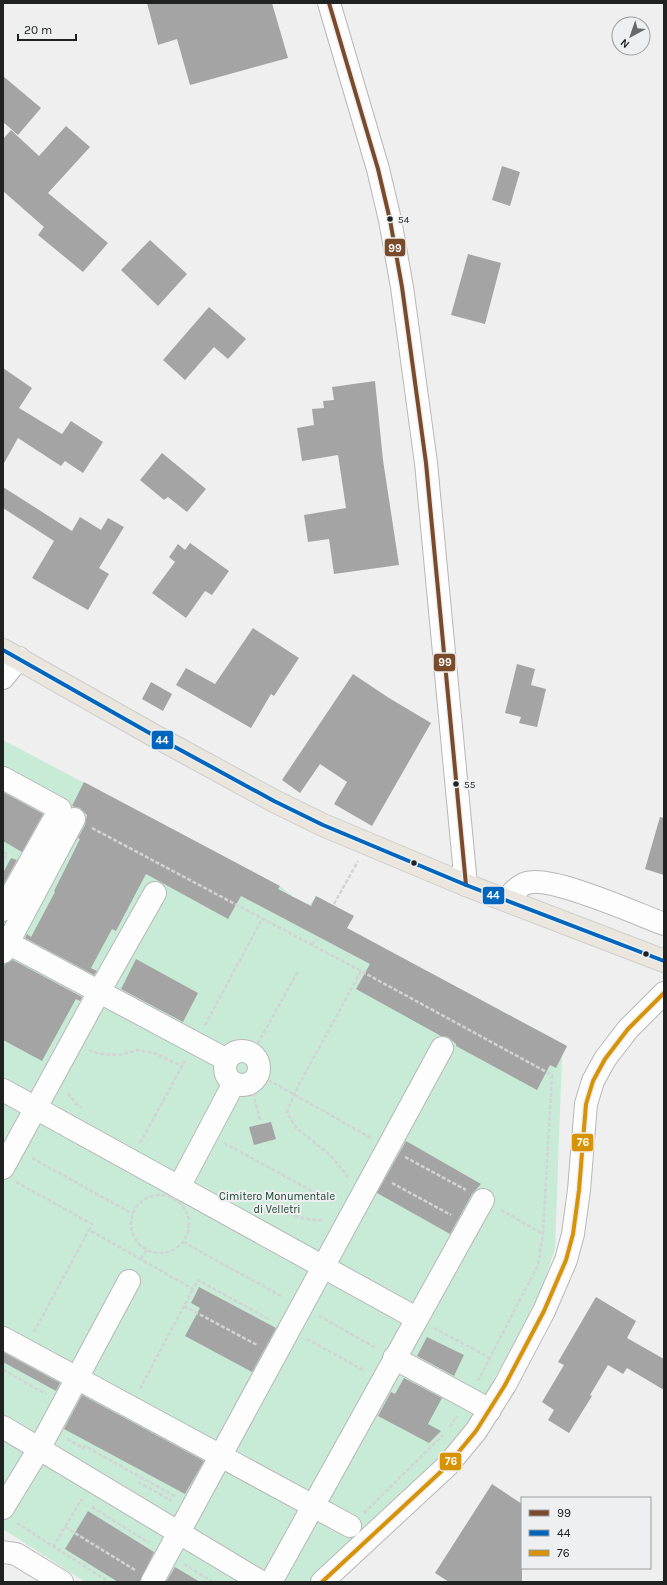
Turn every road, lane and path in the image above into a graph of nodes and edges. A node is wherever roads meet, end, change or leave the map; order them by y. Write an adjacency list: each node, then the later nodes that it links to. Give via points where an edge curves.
1 (329, 3): 9 (street, via 380,174 402,287 426,463)
2 (11, 654): 3 (street); 6 (main road, via 267,797)
3 (3, 678)
4 (3, 778): 13 (street, via 60,809)
5 (74, 819): 17 (street)
6 (366, 844): 9 (main road); 12 (path)
7 (3, 852): 8 (path, via 8,854)
8 (3, 862)
9 (466, 885): 11 (main road)
10 (155, 893): 21 (street)
11 (506, 900): 14 (street, via 527,883 552,883); 18 (main road)
12 (334, 904)
13 (3, 910)
14 (664, 924)
15 (316, 939): 16 (path)
16 (312, 945)
17 (5, 948): 21 (street)
18 (664, 960)
19 (361, 970): 36 (path, via 294,1094 287,1112 296,1128 330,1154 347,1175)
20 (298, 971): 25 (path)
21 (99, 992): 23 (street); 26 (street)
22 (664, 993): 62 (street, via 628,1030 605,1059 593,1080 585,1110 582,1164 573,1234 564,1268 533,1332)
23 (72, 1043): 27 (path, via 100,1054 120,1055 137,1050 154,1053); 30 (street)
24 (442, 1048): 34 (street)
25 (252, 1054): 26 (street, via 236,1052); 28 (street, via 259,1063 256,1078)
26 (227, 1060): 28 (street, via 225,1070 230,1080)
27 (182, 1066)
28 (242, 1083): 31 (path); 32 (street)
29 (3, 1090): 30 (street)
30 (36, 1108): 33 (street); 37 (street)
31 (260, 1120)
32 (207, 1133): 37 (street); 39 (path)
33 (14, 1148): 35 (street); 40 (path)
34 (374, 1173): 39 (street); 42 (path)
35 (6, 1174): 43 (path, via 92,1224)
36 (348, 1180)
37 (179, 1187): 41 (street)
38 (483, 1200): 42 (street)
39 (347, 1210): 41 (path, via 325,1220 313,1221 269,1207 252,1210); 46 (street)
40 (133, 1214): 44 (path, via 135,1238); 44 (path, via 145,1199 163,1195 180,1203 189,1217 188,1234 177,1247 162,1253)
41 (238, 1220): 46 (street)
42 (469, 1224): 50 (street)
43 (89, 1230): 45 (path); 53 (path)
44 (147, 1249): 45 (path)
45 (141, 1260): 47 (path); 48 (path)
46 (323, 1266): 50 (street); 51 (street)
47 (133, 1273): 58 (street)
48 (193, 1289): 49 (path); 51 (path, via 198,1280)
49 (184, 1306): 54 (path); 61 (path)
50 (416, 1318): 55 (street); 56 (path)
51 (289, 1330): 54 (street); 59 (path)
52 (3, 1338): 53 (street)
53 (24, 1349): 58 (street)
54 (275, 1355): 66 (street)
55 (394, 1358): 59 (street); 62 (street)
56 (490, 1358)
57 (3, 1370): 60 (path)
58 (77, 1378): 60 (street); 61 (street)
59 (382, 1380): 68 (street)
60 (64, 1403): 65 (street)
61 (130, 1407): 66 (street)
62 (490, 1410): 82 (street, via 447,1466)
63 (3, 1427): 65 (street)
64 (83, 1448): 67 (path, via 85,1446)
65 (39, 1449): 69 (street); 72 (street)
66 (220, 1456): 67 (street); 68 (street)
67 (193, 1506): 72 (street)
68 (313, 1506): 70 (street); 81 (street)
69 (9, 1515): 73 (path)
70 (350, 1526)
71 (65, 1527): 73 (path); 75 (path, via 81,1500); 76 (path)
72 (178, 1533): 75 (street); 80 (street)
73 (53, 1546): 78 (path)
74 (3, 1552): 77 (street, via 16,1554)
75 (167, 1554): 76 (street); 79 (path)
76 (152, 1581)
77 (62, 1582)
78 (109, 1582)
79 (213, 1582)
80 (261, 1582)
81 (271, 1582)
82 (322, 1582)

